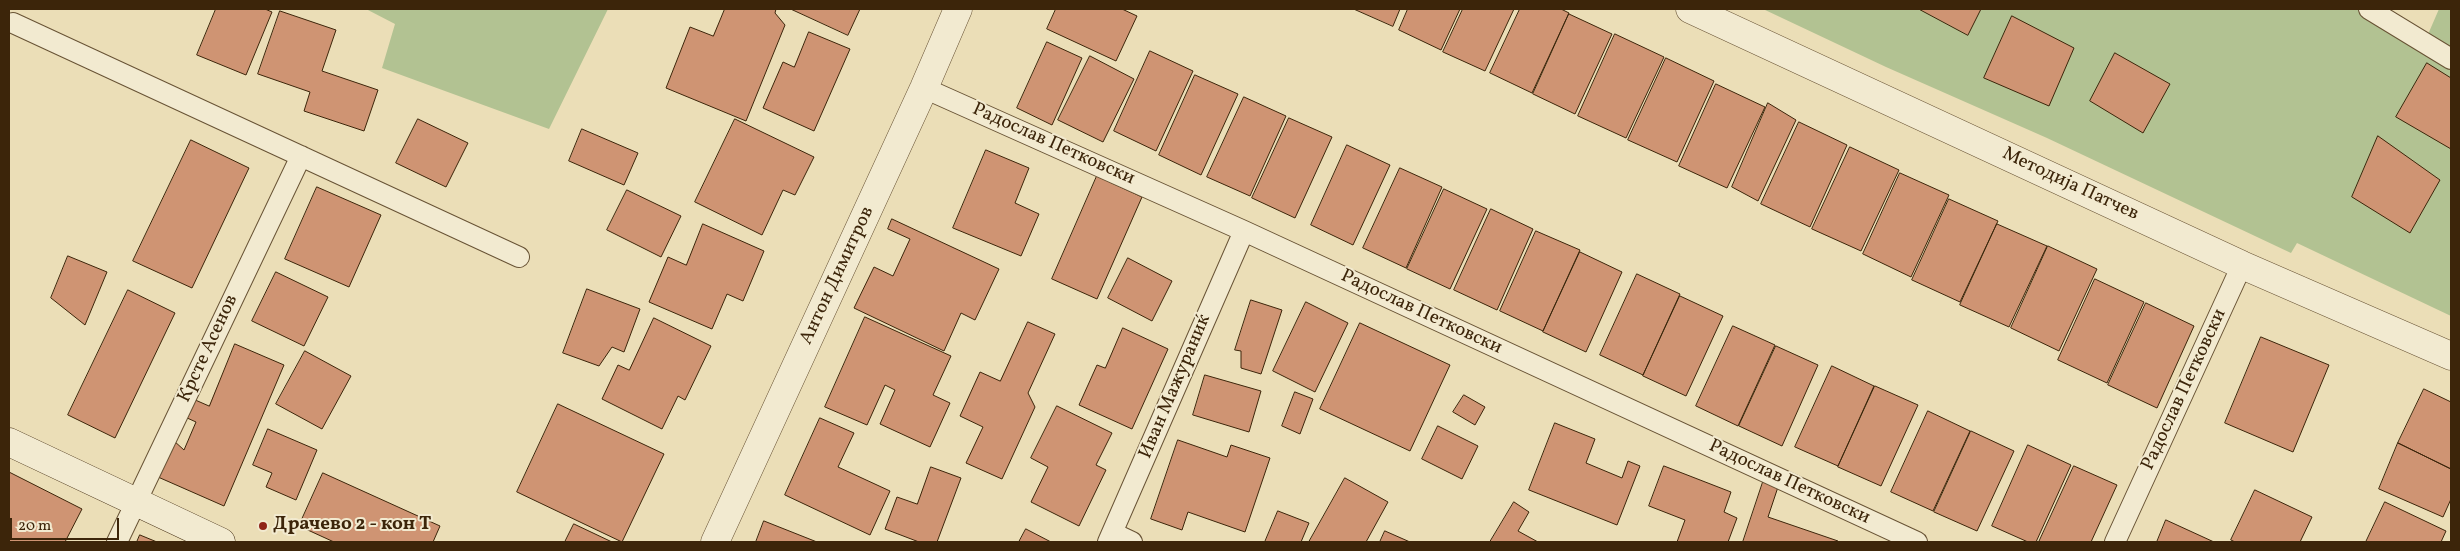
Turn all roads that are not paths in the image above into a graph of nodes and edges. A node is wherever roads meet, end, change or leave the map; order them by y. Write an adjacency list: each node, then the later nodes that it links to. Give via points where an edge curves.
1 (958, 9): 6 (street, Антон Димитров)
2 (1690, 9): 10 (street, Методија Патчев)
3 (2369, 9): 5 (lane)
4 (12, 23): 7 (lane)
5 (2451, 59)
6 (924, 88): 8 (lane, Радослав Петковски); 17 (street, Антон Димитров)
7 (301, 156): 9 (lane); 13 (lane, Крсте Асенов)
8 (1244, 231): 14 (lane, Иван Мажураниќ); 19 (lane, Радослав Петковски)
9 (519, 257)
10 (2242, 265): 11 (street, Методија Патчев); 20 (lane, Радослав Петковски)
11 (2451, 356)
12 (9, 442): 13 (street)
13 (136, 504): 15 (lane, Крсте Асенов); 16 (street)
14 (1110, 538): 18 (lane)
15 (117, 542)
16 (221, 542)
17 (715, 542)
18 (1132, 542)
19 (1917, 542)
20 (2115, 542)

